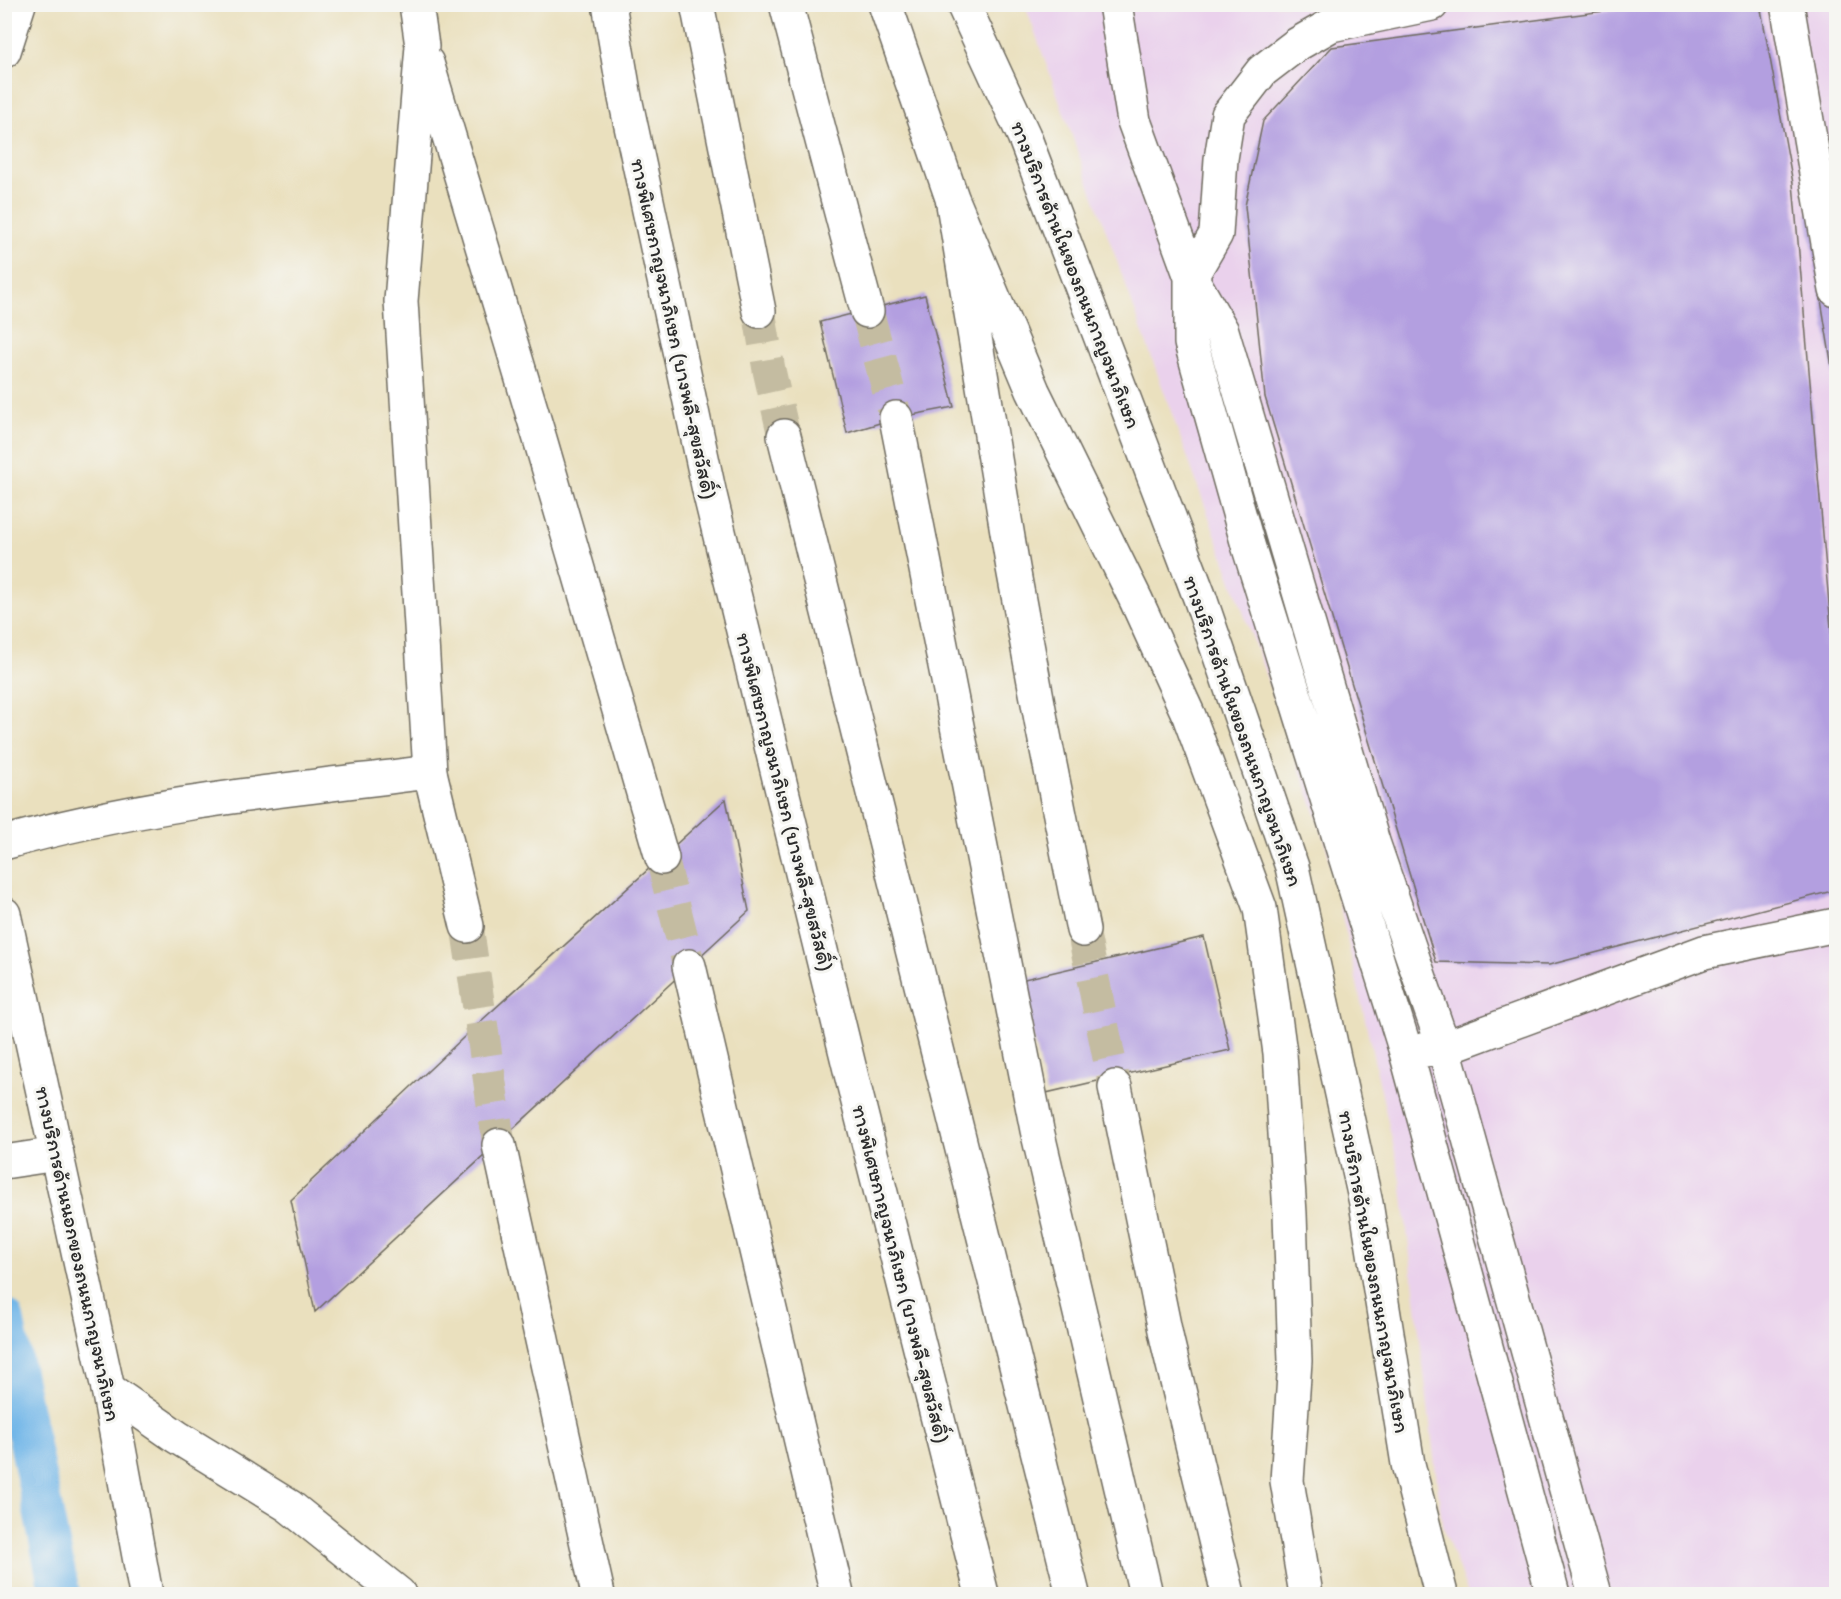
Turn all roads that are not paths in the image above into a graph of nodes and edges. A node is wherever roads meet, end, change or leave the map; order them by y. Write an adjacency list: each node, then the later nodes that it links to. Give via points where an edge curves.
1 (18, 4): 12 (main road)
2 (416, 4): 11 (main road)
3 (609, 4): 39 (main road, ทางพิเศษกาญจนาภิเษก (บางพลี-สุขสวัสดิ์), via 627,110 710,495)
4 (697, 4): 16 (main road)
5 (786, 4): 17 (main road)
6 (885, 4): 13 (main road)
7 (963, 4): 44 (main road, ทางบริการด้านในของถนนกาญจนาภิเษก, via 1024,136 1200,598 1292,867 1366,1203 1408,1464)
8 (1115, 4): 14 (main road, via 1134,121)
9 (1432, 4): 14 (main road, via 1331,25 1262,71 1228,115 1216,234)
10 (1787, 4): 15 (main road)
11 (422, 46): 20 (main road, via 401,301); 22 (main road)
12 (4, 51)
13 (952, 198): 26 (main road, via 1013,568); 43 (main road, via 1033,391 1190,716 1260,908 1280,1053 1290,1214 1295,1361 1287,1481)
14 (1191, 277): 28 (main road, via 1222,331 1373,842); 29 (main road, via 1191,343 1248,545)
15 (1836, 290)
16 (759, 311)
17 (867, 311)
18 (896, 418): 41 (main road, via 1037,1130)
19 (784, 436): 40 (main road)
20 (430, 772): 21 (main road, via 175,805); 25 (main road)
21 (4, 843)
22 (662, 858)
23 (4, 914): 32 (main road, ทางบริการด้านนอกของถนนกาญจนาภิเษก)
24 (1836, 925): 28 (main road, via 1704,952)
25 (467, 926)
26 (1083, 930)
27 (689, 966): 38 (main road)
28 (1444, 1048): 29 (main road); 46 (main road)
29 (1406, 1052): 45 (main road)
30 (1116, 1087): 42 (main road, via 1167,1340)
31 (499, 1145): 37 (main road)
32 (57, 1154): 33 (main road); 34 (main road, ทางบริการด้านนอกของถนนกาญจนาภิเษก)
33 (4, 1162)
34 (108, 1389): 35 (main road, ทางบริการด้านนอกของถนนกาญจนาภิเษก); 36 (main road, via 289,1506)
35 (146, 1594)
36 (399, 1594)
37 (598, 1594)
38 (837, 1594)
39 (982, 1594)
40 (1073, 1594)
41 (1146, 1594)
42 (1228, 1594)
43 (1306, 1594)
44 (1441, 1594)
45 (1553, 1594)
46 (1595, 1594)

